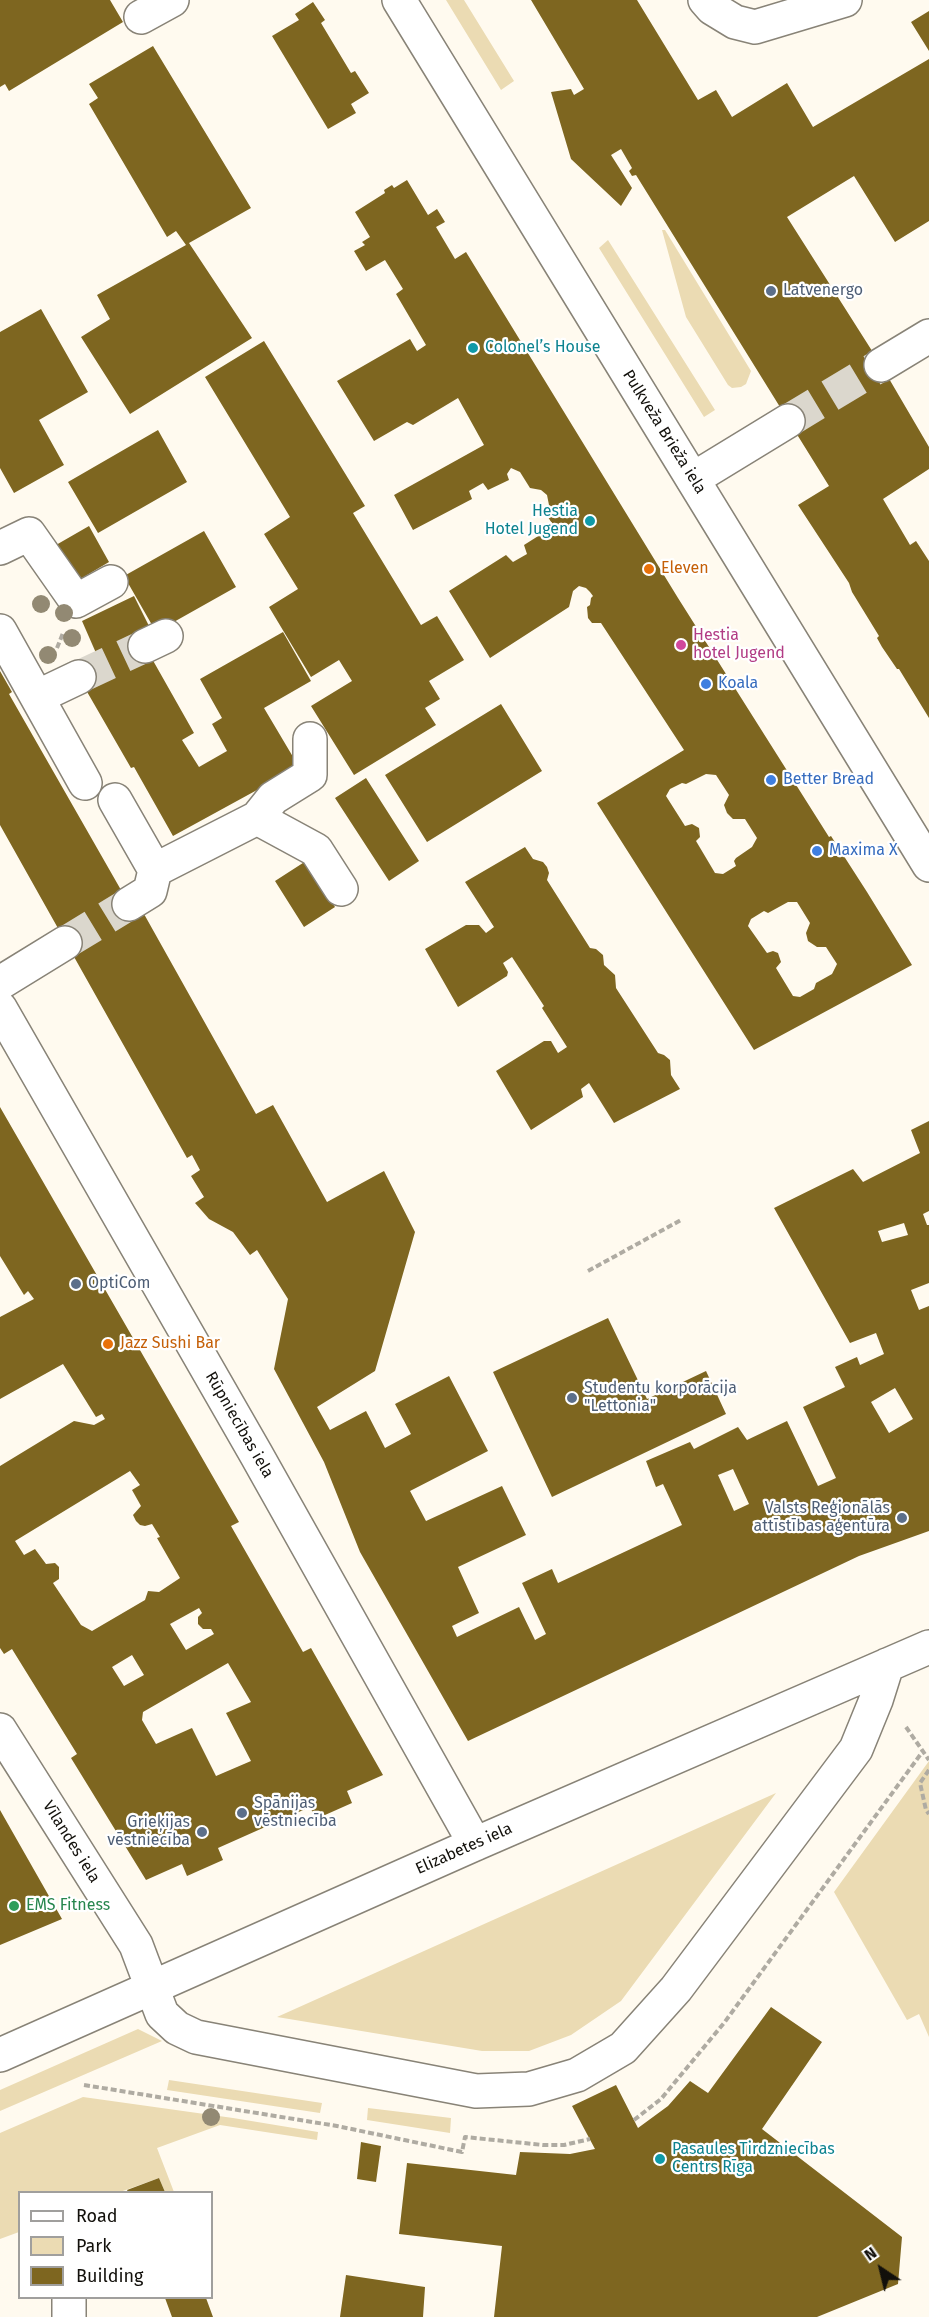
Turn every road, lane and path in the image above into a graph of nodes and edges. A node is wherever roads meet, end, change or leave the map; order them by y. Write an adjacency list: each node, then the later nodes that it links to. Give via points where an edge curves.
1 (172, 0): 5 (street)
2 (399, 0): 9 (street, Pulkveža Brieža iela)
3 (705, 0): 4 (street, via 735,22 755,27)
4 (845, 0)
5 (141, 17)
6 (929, 336): 7 (street)
7 (880, 365)
8 (788, 421): 9 (street)
9 (693, 479): 20 (street, Pulkveža Brieža iela)
10 (0, 548): 12 (street, via 29,534)
11 (111, 582): 12 (street)
12 (76, 601): 15 (path, via 48,670)
13 (0, 631): 15 (street)
14 (79, 677): 15 (street)
15 (32, 689): 17 (street)
16 (310, 739): 19 (street, via 309,775 273,798)
17 (85, 783)
18 (115, 800): 21 (street)
19 (257, 818): 21 (street); 22 (street, via 315,850)
20 (929, 865)
21 (155, 870): 23 (street, via 150,891)
22 (341, 889)
23 (129, 904)
24 (65, 943): 25 (street)
25 (0, 983)
26 (0, 1008): 37 (street, Rūpniecības iela)
27 (681, 1220): 28 (path)
28 (588, 1271)
29 (929, 1647): 30 (street, Elizabetes iela)
30 (887, 1665): 37 (street, Elizabetes iela); 38 (street, Vīlandes iela, via 856,1749 676,1989 623,2048 577,2075 529,2089 476,2091 196,2037 177,2028 162,2014)
31 (906, 1727): 33 (path)
32 (0, 1730): 38 (street, Vīlandes iela, via 136,1945)
33 (923, 1751): 34 (path); 41 (path, via 724,2023 660,2099)
34 (929, 1760)
35 (929, 1770): 36 (path, via 920,1783)
36 (929, 1814)
37 (475, 1844): 38 (street, Elizabetes iela)
38 (152, 1989): 39 (street, Elizabetes iela)
39 (0, 2055)
40 (84, 2085): 42 (path, via 337,2126 462,2152 465,2137 543,2145)
41 (634, 2120)
42 (590, 2139)
43 (69, 2299): 44 (street)
44 (69, 2317)

